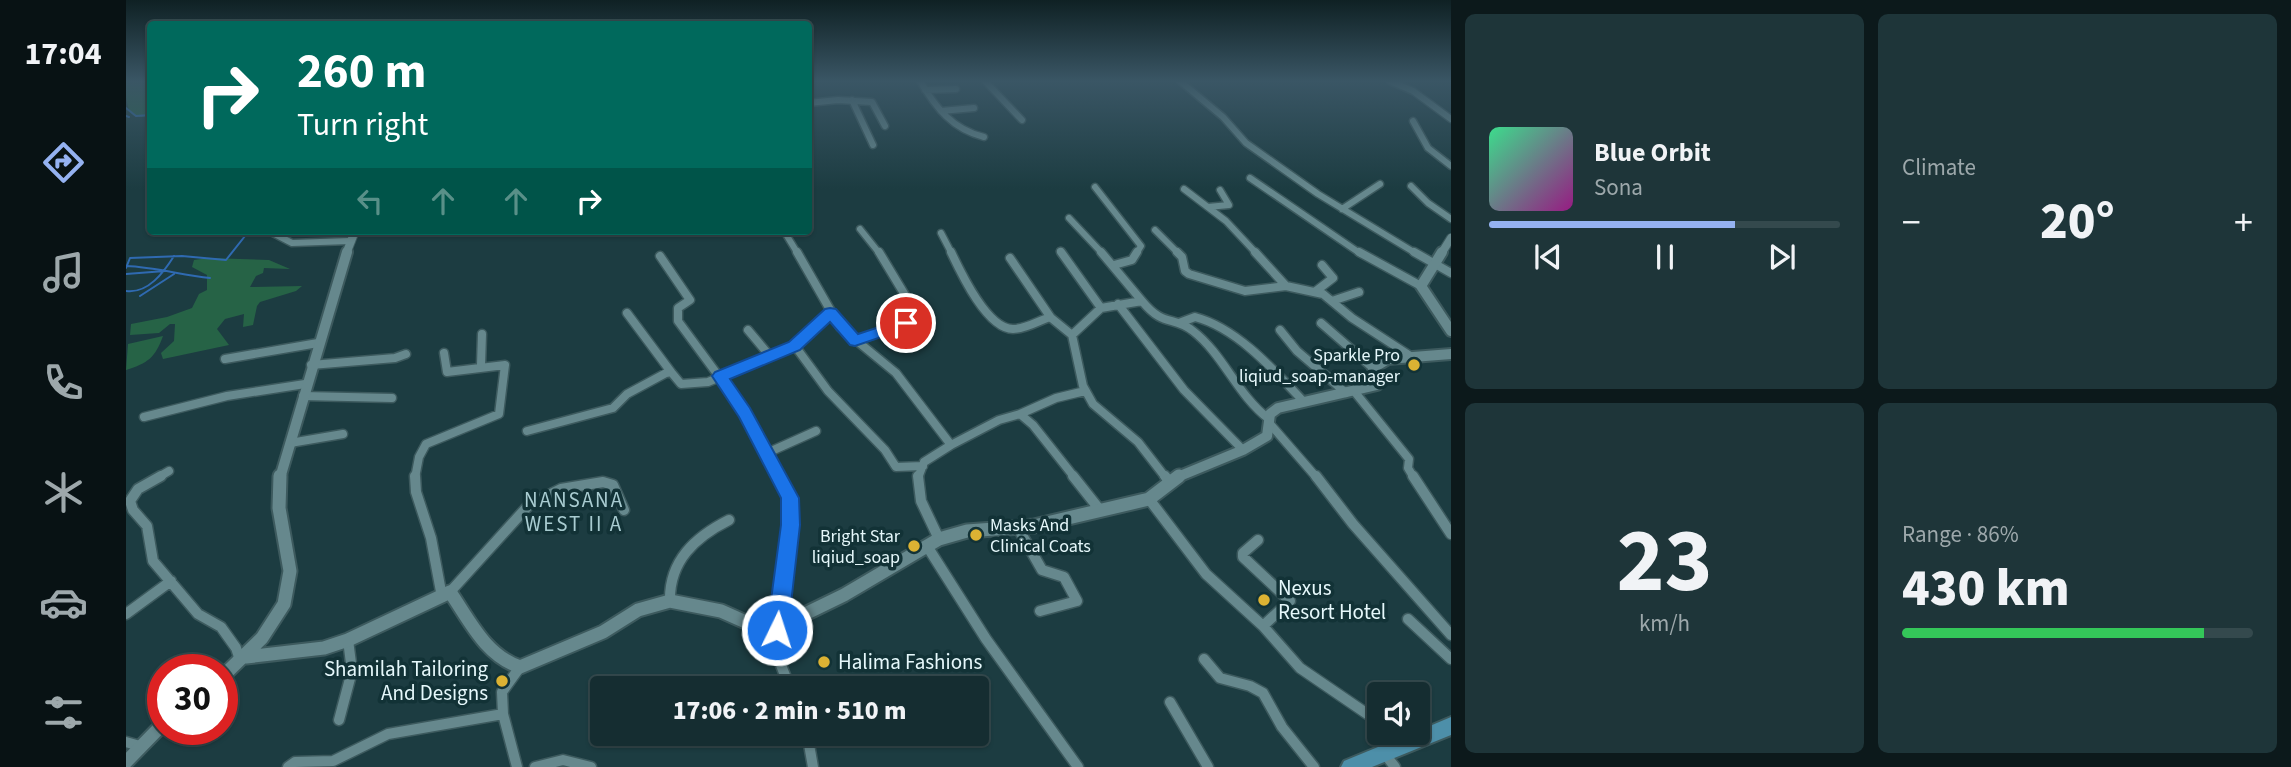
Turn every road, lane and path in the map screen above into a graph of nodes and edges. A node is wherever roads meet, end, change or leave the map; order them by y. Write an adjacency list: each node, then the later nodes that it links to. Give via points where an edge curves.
1 (860, 117): 10 (street)
2 (880, 117): 8 (street)
3 (947, 117): 9 (street, via 963,132)
4 (1019, 117): 6 (street)
5 (1223, 117): 19 (street, via 1246,143)
6 (1022, 120)
7 (1413, 121): 11 (street, via 1428,148)
8 (885, 126)
9 (984, 136)
10 (873, 145)
11 (1451, 166)
12 (1250, 178): 37 (street, via 1374,262)
13 (1380, 184): 19 (street)
14 (1411, 186): 21 (street)
15 (1095, 187): 33 (street, via 1141,246 1132,260)
16 (1184, 189): 18 (street)
17 (1220, 190): 18 (street, via 1229,205)
18 (1208, 207): 36 (street)
19 (1342, 209): 32 (street)
20 (1069, 218): 33 (street)
21 (1451, 219)
22 (860, 229): 54 (street, via 898,282 914,315 910,321)
23 (1155, 230): 36 (street, via 1182,257 1189,274 1245,291)
24 (941, 233): 46 (street, via 966,282 998,324 1016,329)
25 (277, 235): 27 (street, via 292,243)
26 (786, 235): 45 (street)
27 (352, 236): 55 (street)
28 (1451, 238): 32 (street)
29 (1060, 251): 43 (street)
30 (660, 256): 67 (street, via 690,300 678,308 678,321)
31 (1010, 257): 46 (street)
32 (1434, 263): 35 (street); 37 (street)
33 (1114, 265): 40 (street)
34 (1322, 265): 38 (street, via 1333,278)
35 (1451, 273)
36 (1286, 286): 38 (street)
37 (1421, 286): 51 (street)
38 (1316, 291): 41 (street)
39 (1359, 292): 41 (street)
40 (1142, 301): 42 (street); 47 (street, via 1160,319)
41 (1332, 301): 61 (street)
42 (1118, 304): 43 (street); 81 (street, via 1184,390)
43 (1101, 308): 53 (street)
44 (627, 313): 66 (street)
45 (830, 313): 54 (street); 56 (street)
46 (1051, 318): 53 (street)
47 (1179, 323): 72 (street, via 1193,317 1206,320 1257,356); 75 (street, via 1214,352 1253,407)
48 (1321, 323): 65 (street)
49 (748, 330): 60 (street)
50 (1280, 330): 70 (street, via 1297,351)
51 (1451, 331)
52 (482, 334): 64 (street)
53 (1072, 335): 69 (street)
54 (855, 341): 80 (street, via 896,373)
55 (318, 343): 62 (street); 63 (street)
56 (795, 346): 60 (street); 83 (street, via 896,467)
57 (444, 353): 64 (street, via 447,372)
58 (406, 354): 63 (street)
59 (1451, 354): 61 (street)
60 (769, 355): 67 (street)
61 (1412, 357): 65 (street, via 1388,359)
62 (225, 359)
63 (312, 365): 68 (street)
64 (481, 365): 96 (street, via 505,365 502,410 428,443 414,477 414,493)
65 (1373, 368): 70 (street, via 1377,385)
66 (671, 372): 67 (street, via 681,384 695,385); 76 (street, via 632,391 613,408)
67 (720, 376): 82 (street)
68 (304, 390): 71 (street, via 346,398); 74 (street, via 220,398); 79 (street)
69 (1085, 391): 73 (street); 85 (street, via 1104,416 1138,442)
70 (1350, 392): 72 (street); 91 (street, via 1409,459 1408,468)
71 (392, 398)
72 (1303, 401): 75 (street, via 1278,408)
73 (1020, 414): 80 (street); 88 (street)
74 (144, 417)
75 (1269, 421): 81 (street, via 1267,436); 103 (street)
76 (527, 431)
77 (816, 431): 82 (street)
78 (343, 434): 79 (street)
79 (290, 443): 105 (street, via 278,486 289,585 278,615)
80 (951, 445): 83 (street)
81 (1243, 450): 85 (street)
82 (767, 453): 102 (street, via 790,498)
83 (923, 466): 92 (street, via 918,492)
84 (169, 471): 95 (street, via 138,489 130,501 148,526 152,558)
85 (1170, 481): 86 (street)
86 (1149, 499): 88 (street); 101 (street, via 1206,574)
87 (624, 510): 96 (street, via 613,485 603,482 544,495 517,514)
88 (1100, 510): 90 (street)
89 (729, 520): 97 (street, via 694,540 670,576)
90 (1018, 528): 92 (street, via 967,531); 98 (street, via 1042,570 1064,577 1077,601)
91 (1451, 534)
92 (939, 539): 94 (street)
93 (1258, 540): 101 (street, via 1243,557 1290,601)
94 (927, 546): 102 (street); 127 (street)
95 (171, 581): 99 (street); 105 (street, via 198,614 221,627)
96 (446, 595): 104 (street); 109 (street, via 496,655)
97 (670, 601): 102 (street, via 721,611); 109 (street, via 638,610 603,632)
98 (1040, 611)
99 (126, 614)
100 (1408, 619): 107 (street)
101 (1263, 626): 113 (street, via 1300,668)
102 (773, 631): 110 (street)
103 (1451, 635)
104 (348, 640): 105 (street, via 324,648); 114 (street, via 352,671)
105 (243, 659): 108 (street)
106 (1204, 659): 129 (street, via 1220,678 1263,693 1282,727)
107 (1451, 659)
108 (238, 663)
109 (520, 667): 112 (street, via 502,692)
110 (786, 676)
111 (1170, 702): 128 (street)
112 (503, 714): 122 (street, via 399,731 333,761 295,762); 123 (street)
113 (1367, 714)
114 (339, 720)
115 (1451, 726): 116 (main road)
116 (1430, 731)
117 (133, 744): 121 (street)
118 (1393, 745): 120 (main road)
119 (809, 746): 126 (street)
120 (1384, 752): 130 (main road); 131 (street)
121 (126, 762)
122 (288, 767)
123 (517, 767)
124 (535, 767): 125 (street, via 556,760)
125 (591, 767)
126 (813, 767)
127 (1077, 767)
128 (1208, 767)
129 (1314, 767)
130 (1350, 767)
131 (1395, 767)

